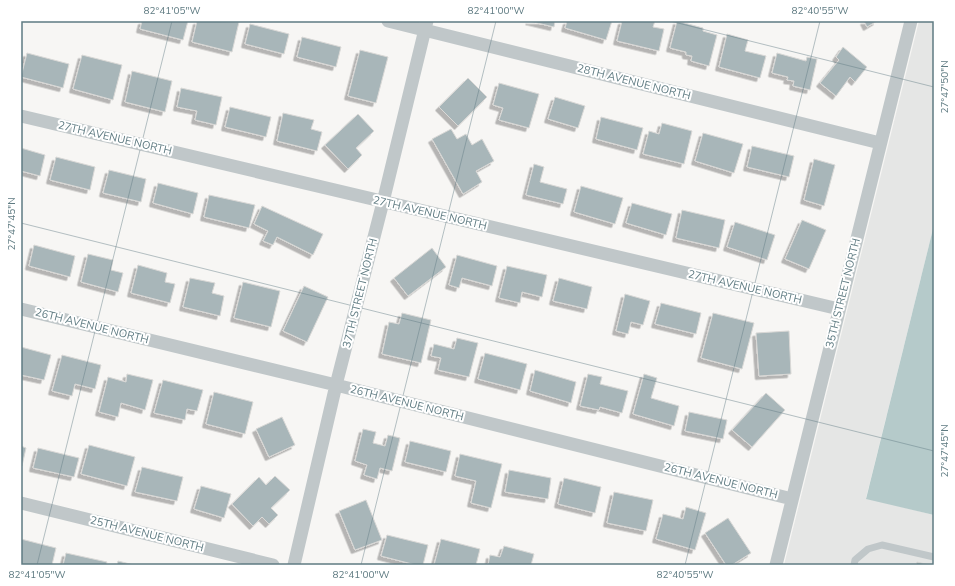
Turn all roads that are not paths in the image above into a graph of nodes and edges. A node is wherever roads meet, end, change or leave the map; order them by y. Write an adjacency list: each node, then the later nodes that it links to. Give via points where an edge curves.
1 (388, 21): 3 (street, 28TH AVENUE NORTH)
2 (911, 21): 5 (street, 35TH STREET NORTH)
3 (426, 25): 5 (street, 28TH AVENUE NORTH); 6 (street, 37TH STREET NORTH)
4 (21, 116): 6 (street, 27TH AVENUE NORTH)
5 (880, 143): 8 (street, 35TH STREET NORTH)
6 (383, 202): 8 (street, 27TH AVENUE NORTH); 9 (street, 37TH STREET NORTH)
7 (21, 309): 9 (street, 26TH AVENUE NORTH)
8 (839, 310): 10 (street, 35TH STREET NORTH)
9 (336, 385): 10 (street, 26TH AVENUE NORTH); 14 (street, 37TH STREET NORTH)
10 (792, 499): 15 (street, 35TH STREET NORTH)
11 (21, 503): 13 (street, 25TH AVENUE NORTH)
12 (934, 558): 16 (lane, via 882,545 868,549 855,560)
13 (273, 565)
14 (294, 565)
15 (776, 565)
16 (854, 565)

